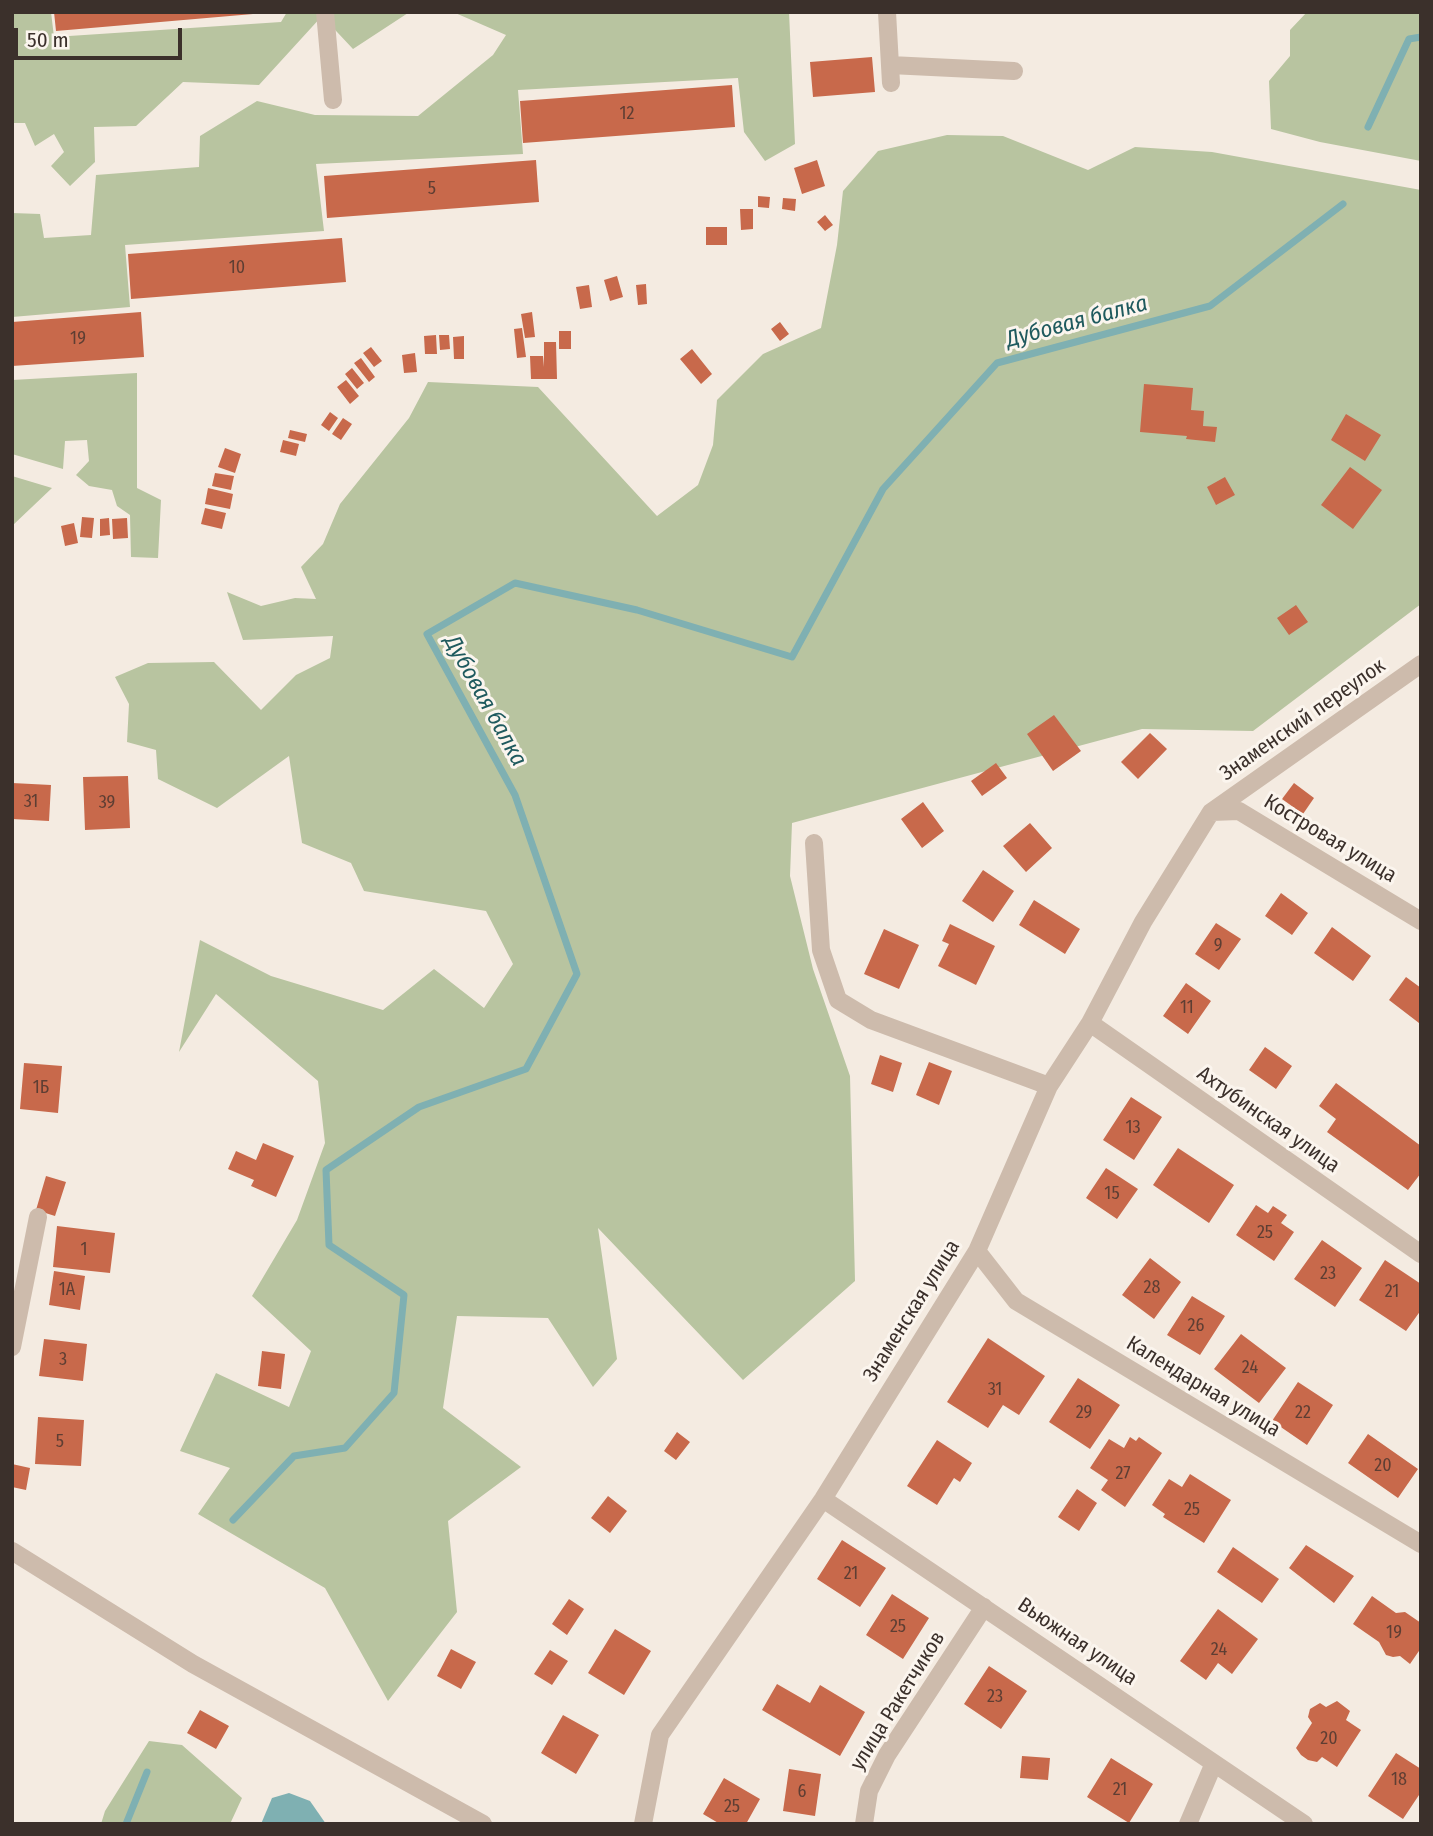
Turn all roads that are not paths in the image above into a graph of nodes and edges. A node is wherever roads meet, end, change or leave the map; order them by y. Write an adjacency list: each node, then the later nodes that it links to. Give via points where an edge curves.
1 (325, 12): 4 (street)
2 (887, 12): 3 (street, via 891,74)
3 (1014, 71)
4 (333, 100)
5 (1421, 664): 6 (street, Знаменский переулок)
6 (1211, 812): 8 (street, Костровая улица, via 1240,811); 9 (street, Знаменская улица, via 1143,922)
7 (814, 843): 10 (street, via 821,950 838,1000 871,1020)
8 (1421, 922)
9 (1090, 1023): 10 (street, Знаменская улица); 13 (street, Ахтубинская улица)
10 (1049, 1086): 12 (street, Знаменская улица)
11 (38, 1217): 14 (street)
12 (977, 1251): 15 (street, Знаменская улица); 16 (street, Календарная улица, via 1016,1301)
13 (1421, 1254)
14 (12, 1347)
15 (823, 1499): 18 (street, Вьюжная улица); 21 (street, Знаменская улица, via 660,1735)
16 (1421, 1544)
17 (12, 1551): 20 (street, via 193,1664)
18 (984, 1607): 19 (street, Вьюжная улица); 22 (street, улица Ракетчиков, via 887,1755 869,1791)
19 (1214, 1763): 23 (street); 24 (street, Вьюжная улица)
20 (483, 1824)
21 (643, 1824)
22 (864, 1824)
23 (1188, 1824)
24 (1304, 1824)

